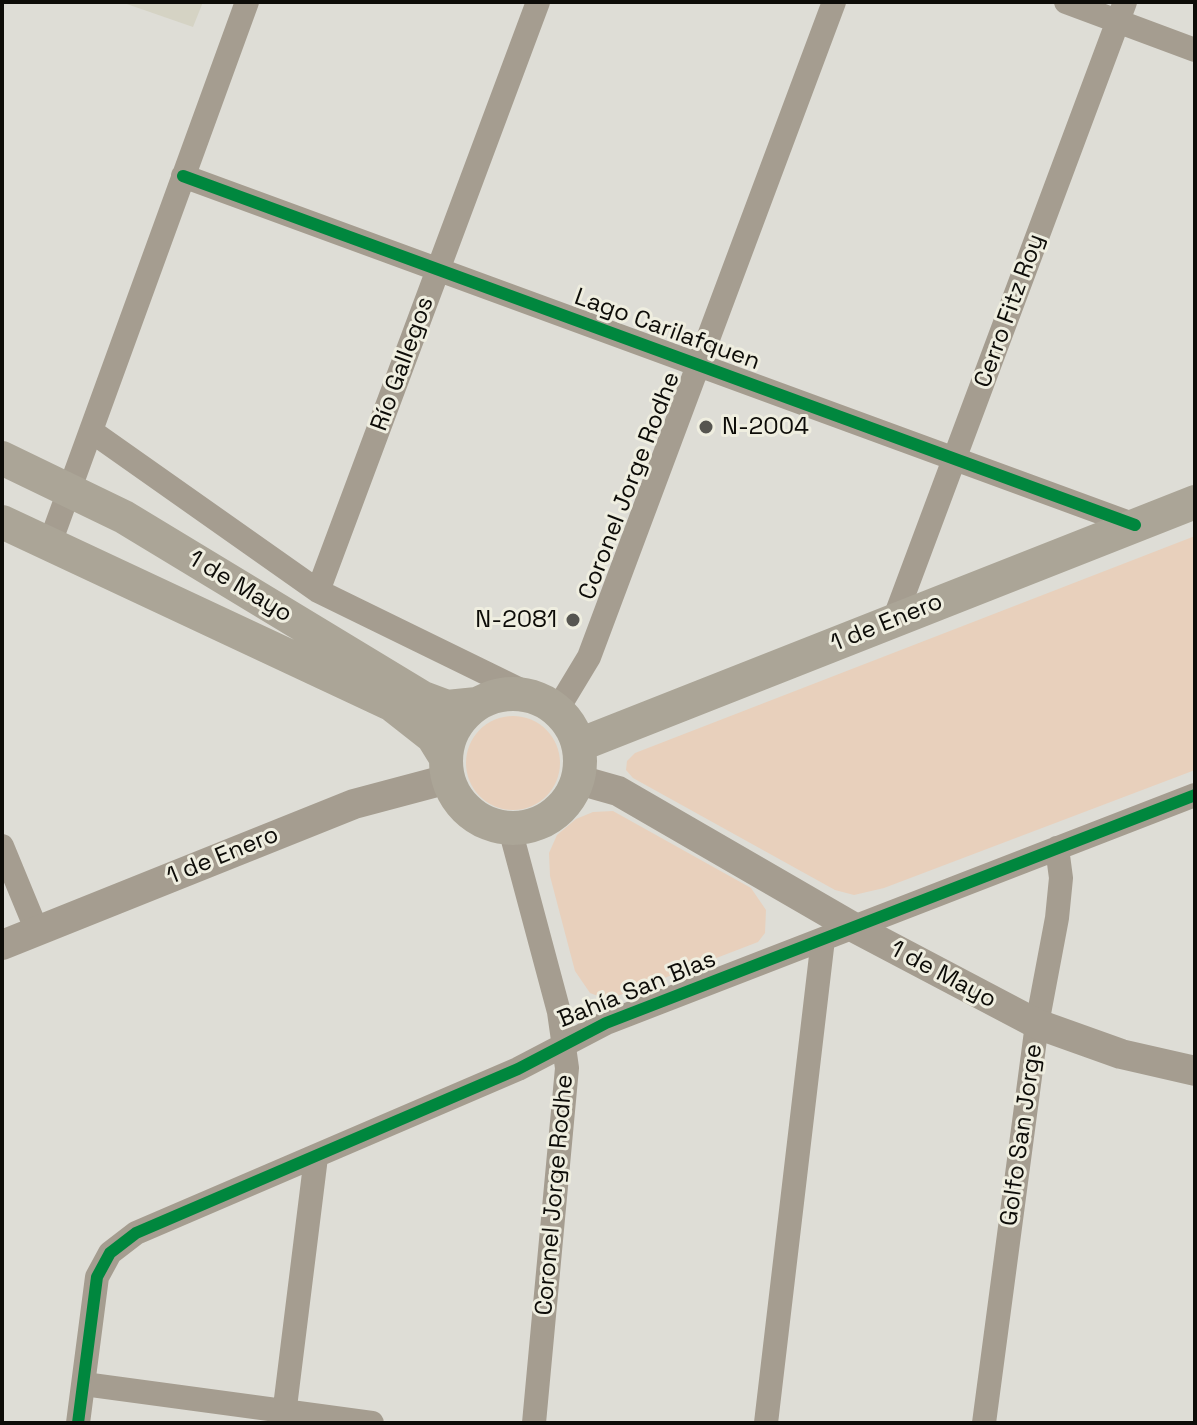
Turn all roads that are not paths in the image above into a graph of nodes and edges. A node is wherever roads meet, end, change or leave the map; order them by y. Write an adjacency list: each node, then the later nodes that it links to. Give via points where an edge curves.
1 (247, 2): 7 (street)
2 (538, 2): 8 (street, Río Gallegos)
3 (834, 2): 9 (street, Coronel Jorge Rodhe)
4 (1066, 2): 5 (street)
5 (1121, 12): 6 (street); 12 (street, Cerro Fitz Roy)
6 (1195, 50)
7 (183, 176): 8 (street, Lago Carilafquen); 10 (street)
8 (438, 269): 9 (street, Lago Carilafquen); 18 (street, Río Gallegos)
9 (698, 365): 12 (street, Lago Carilafquen); 21 (street, Coronel Jorge Rodhe, via 585,667)
10 (91, 431): 13 (street); 18 (street, 1 de Mayo)
11 (2, 458): 13 (main road, 1 de Mayo)
12 (955, 459): 16 (street, Lago Carilafquen); 19 (street, Cerro Fitz Roy)
13 (69, 489): 17 (street); 20 (main road, 1 de Mayo, via 423,698 447,707)
14 (1195, 502): 16 (main road, 1 de Enero)
15 (2, 522): 17 (main road, 1 de Mayo)
16 (1135, 525): 19 (main road, 1 de Enero)
17 (50, 543): 23 (main road, 1 de Mayo, via 391,704 433,737)
18 (318, 591): 21 (street, 1 de Mayo)
19 (894, 620): 22 (main road, 1 de Enero)
20 (477, 704): 21 (main road, via 518,694); 23 (main road, via 450,737)
21 (548, 704): 22 (main road, via 571,726)
22 (579, 745): 24 (main road)
23 (447, 769): 26 (main road, via 457,799 471,814); 30 (street, 1 de Enero)
24 (579, 780): 26 (main road, via 548,820); 29 (street, 1 de Mayo, via 618,791)
25 (1195, 795): 28 (street, Bahía San Blas)
26 (510, 829): 34 (street, Coronel Jorge Rodhe)
27 (2, 846): 30 (street)
28 (1057, 848): 29 (street, Bahía San Blas); 33 (street, Golfo San Jorge, via 1058,905)
29 (853, 927): 31 (street, Bahía San Blas); 33 (street, 1 de Mayo)
30 (37, 931): 32 (street, 1 de Enero)
31 (823, 939): 34 (street, Bahía San Blas); 42 (street)
32 (2, 945)
33 (1037, 1024): 35 (street, 1 de Mayo, via 1121,1054); 43 (street, Golfo San Jorge)
34 (565, 1042): 36 (street, Bahía San Blas, via 518,1069); 41 (street, Coronel Jorge Rodhe, via 566,1096)
35 (1195, 1071)
36 (316, 1157): 37 (street, Bahía San Blas, via 136,1233 110,1253 97,1277); 38 (street)
37 (84, 1384): 38 (street); 39 (street)
38 (284, 1417): 40 (street)
39 (78, 1423)
40 (372, 1423)
41 (534, 1423)
42 (766, 1423)
43 (984, 1423)

